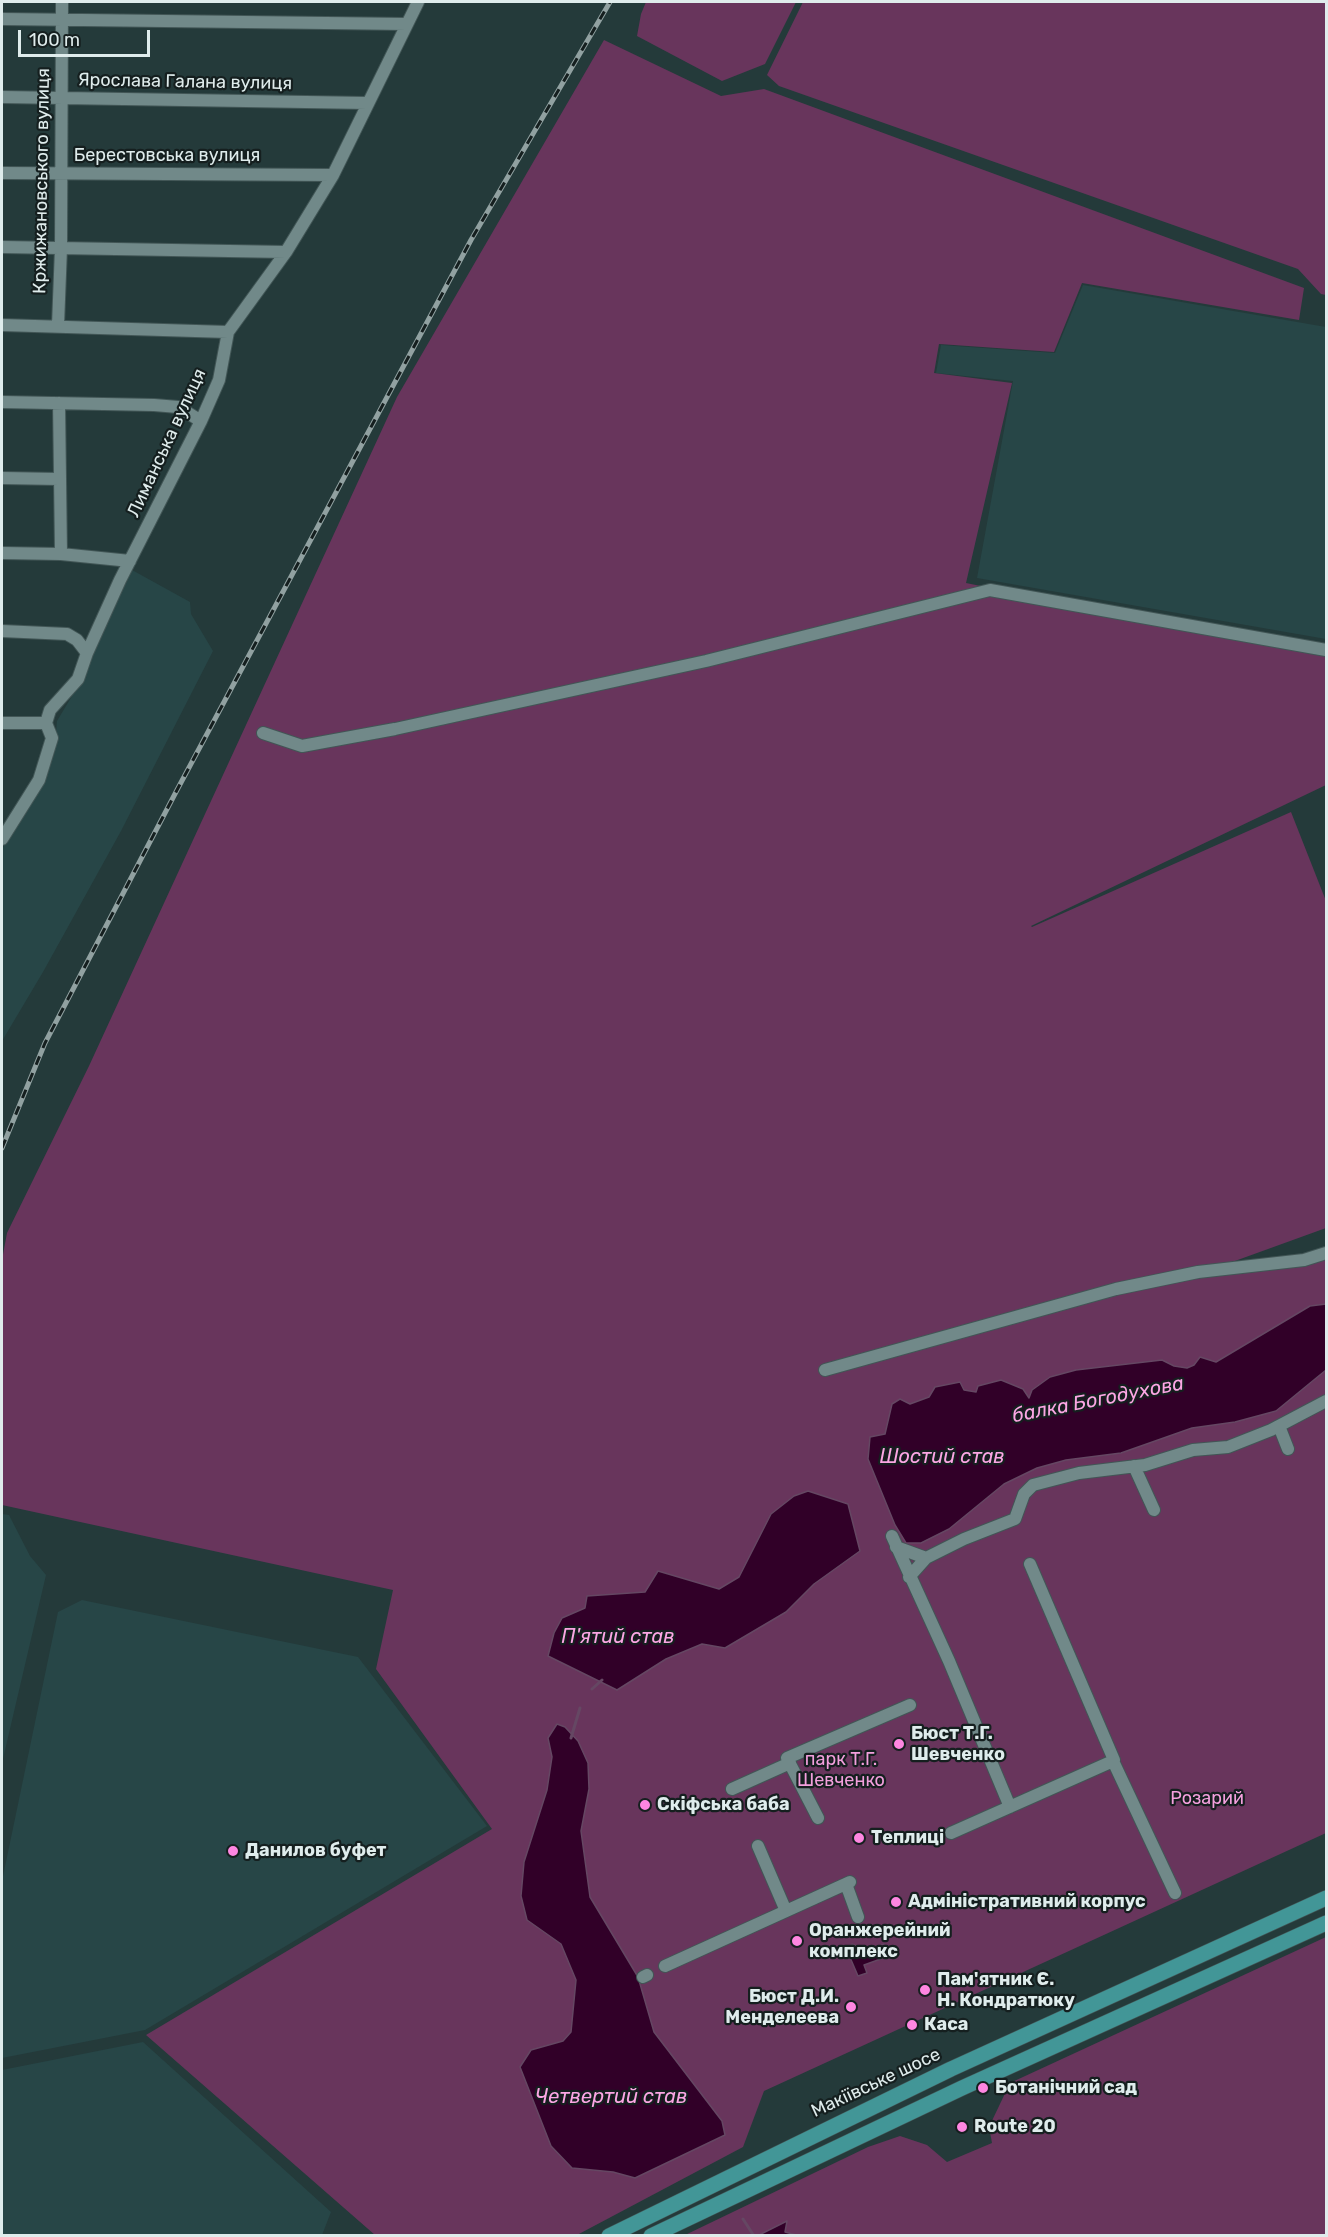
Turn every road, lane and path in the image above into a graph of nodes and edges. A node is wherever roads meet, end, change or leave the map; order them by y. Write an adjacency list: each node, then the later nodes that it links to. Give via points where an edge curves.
1 (62, 2): 4 (street, Кржижановського вулиця)
2 (418, 2): 5 (street, Лиманська вулиця)
3 (2, 19): 4 (street)
4 (62, 20): 5 (street); 7 (street, Кржижановського вулиця)
5 (407, 24): 8 (street, Лиманська вулиця)
6 (2, 97): 7 (street, Ярослава Галана вулиця)
7 (61, 97): 8 (street, Ярослава Галана вулиця); 10 (street, Кржижановського вулиця)
8 (367, 103): 11 (street, Лиманська вулиця)
9 (2, 174): 10 (street, Берестовська вулиця)
10 (61, 174): 11 (street, Берестовська вулиця); 13 (street, Кржижановського вулиця)
11 (333, 175): 14 (street, Лиманська вулиця)
12 (2, 247): 13 (street)
13 (61, 248): 14 (street); 16 (street, Кржижановського вулиця)
14 (286, 252): 17 (street, Лиманська вулиця)
15 (2, 325): 16 (street)
16 (58, 326): 17 (street)
17 (228, 332): 20 (street, Лиманська вулиця, via 219,380)
18 (2, 402): 19 (street)
19 (58, 403): 20 (street, via 178,407); 22 (street)
20 (201, 421): 25 (street, Лиманська вулиця)
21 (2, 478): 22 (street)
22 (59, 479): 24 (street)
23 (2, 553): 24 (street)
24 (61, 554): 25 (street)
25 (130, 561): 28 (street, Лиманська вулиця)
26 (2, 631): 28 (street, via 67,634)
27 (1326, 650): 31 (street, via 990,590 706,662 395,729 302,746)
28 (87, 653): 30 (street, Лиманська вулиця, via 78,679 50,710)
29 (2, 723): 30 (street)
30 (46, 723): 33 (street, via 52,738 48,755 39,780)
31 (263, 733)
32 (2, 817): 33 (street)
33 (16, 818): 34 (street)
34 (2, 839)
35 (1326, 1253): 36 (street, via 1304,1260 1198,1272 1116,1289)
36 (825, 1370)
37 (1326, 1401): 38 (street)
38 (1279, 1426): 39 (street); 40 (street, via 1228,1447 1193,1450)
39 (1288, 1449)
40 (1134, 1466): 41 (street); 42 (street, via 1079,1473 1033,1485 1024,1494 1015,1519)
41 (1154, 1510)
42 (926, 1558): 44 (street); 44 (street, via 894,1541)
43 (1030, 1564): 46 (street)
44 (909, 1577): 49 (street, via 959,1683)
45 (910, 1705): 47 (street, via 788,1758)
46 (1114, 1760)
47 (790, 1763): 48 (street); 50 (street)
48 (732, 1789)
49 (1010, 1807): 51 (street); 53 (street, via 1113,1761)
50 (818, 1818)
51 (951, 1833)
52 (758, 1846): 55 (street)
53 (1175, 1893)
54 (1326, 1898): 59 (main road, Макіївське шосе, via 932,2078)
55 (786, 1911): 56 (street, via 848,1883); 58 (street)
56 (858, 1917)
57 (1326, 1923): 60 (main road)
58 (665, 1968)
59 (609, 2235)
60 (651, 2235)

